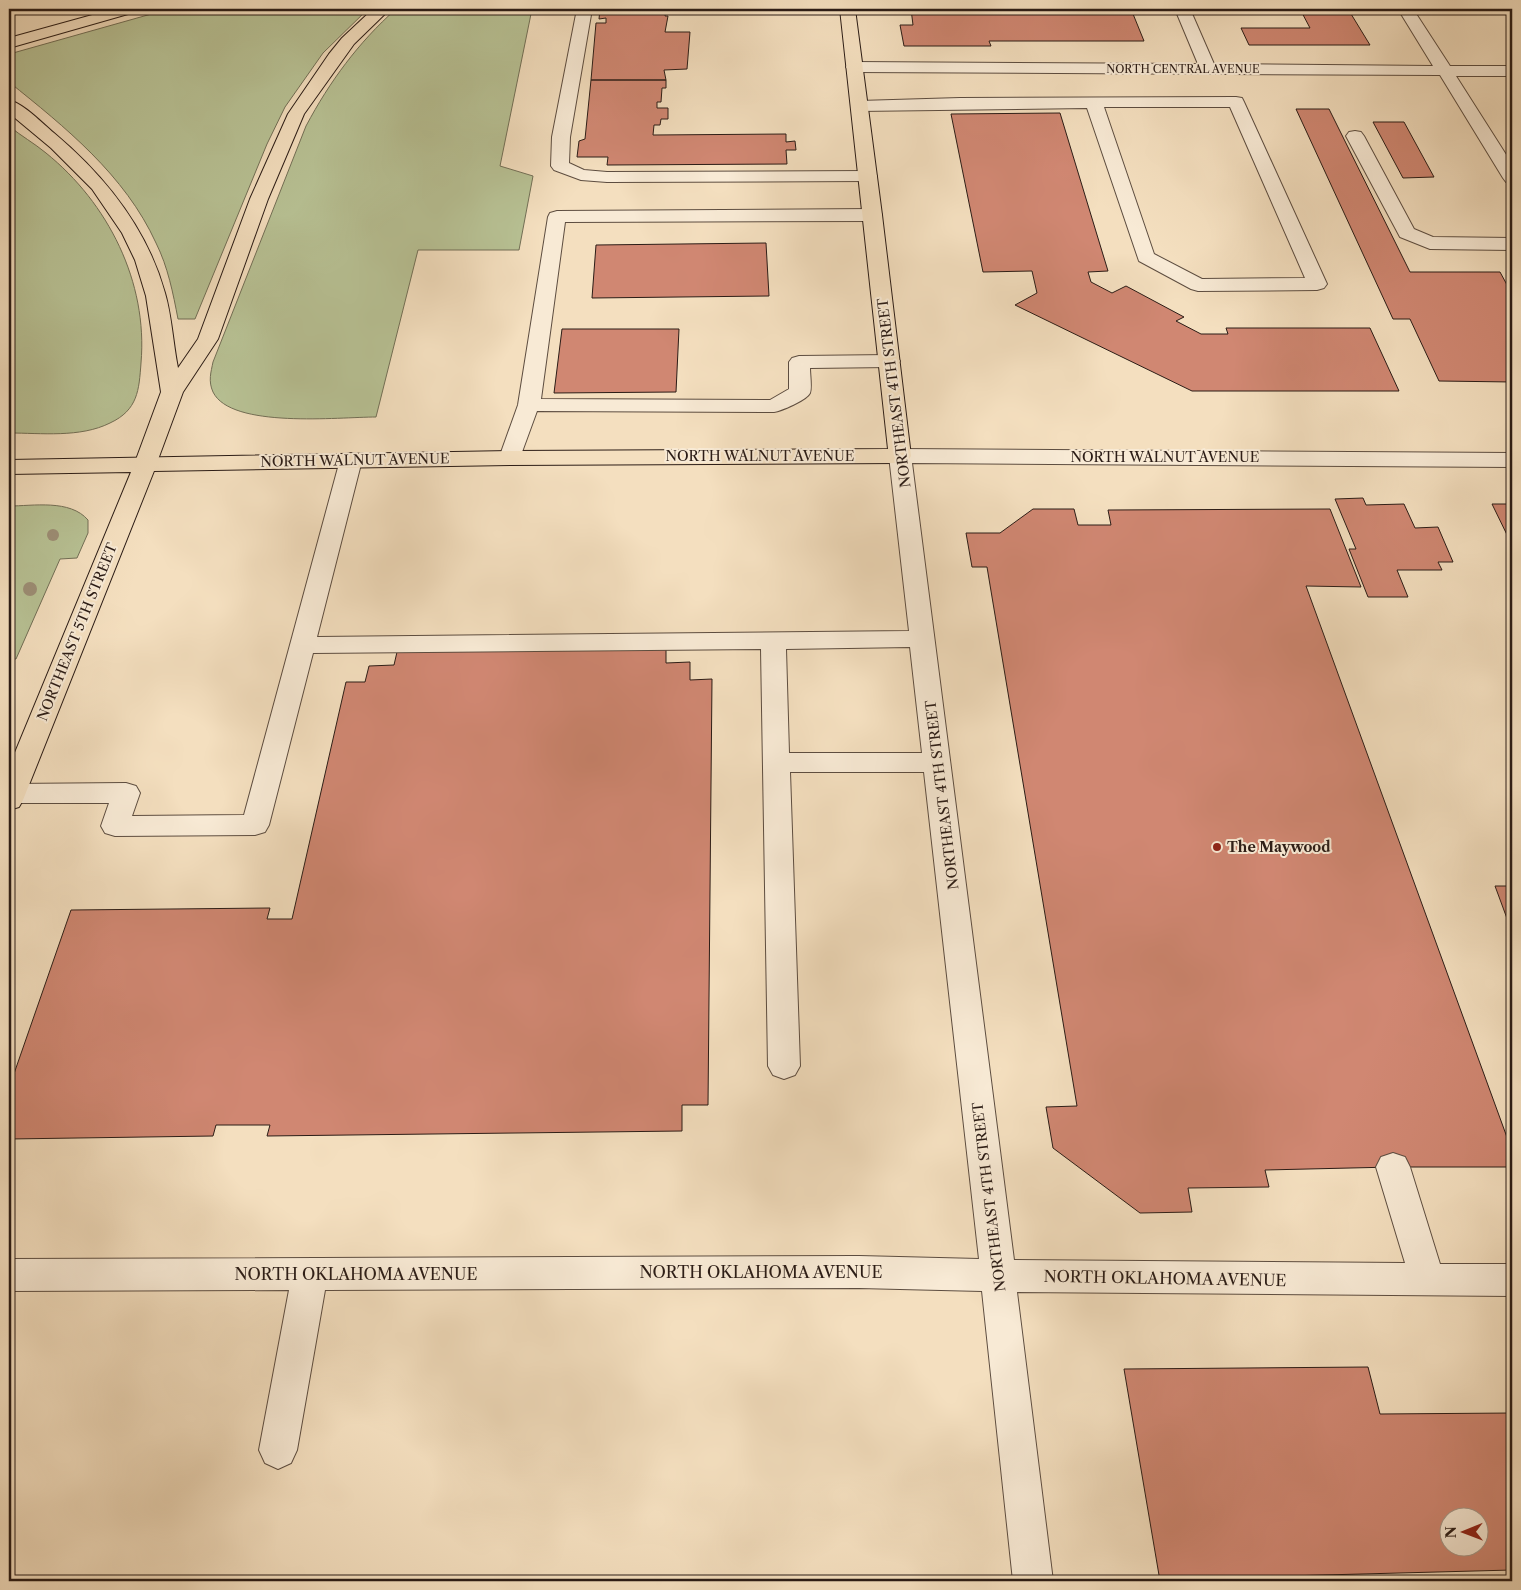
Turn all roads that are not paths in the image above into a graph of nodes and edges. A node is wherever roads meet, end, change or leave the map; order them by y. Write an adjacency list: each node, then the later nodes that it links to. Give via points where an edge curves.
1 (130, 9): 7 (main road)
2 (382, 9): 21 (main road, NORTHEAST 5TH STREET, via 340,52 296,114 259,199 208,339)
3 (584, 9): 16 (street, via 561,138 560,166 581,175 607,178)
4 (847, 9): 8 (main road, NORTHEAST 4TH STREET)
5 (1183, 9): 9 (street)
6 (1406, 9): 10 (street)
7 (9, 43)
8 (854, 67): 9 (street, NORTH CENTRAL AVENUE); 14 (main road, NORTHEAST 4TH STREET)
9 (1208, 69): 10 (street, NORTH CENTRAL AVENUE)
10 (1444, 70): 11 (street, NORTH CENTRAL AVENUE); 17 (street)
11 (1512, 70)
12 (1094, 102): 12 (street, via 1236,102 1317,284 1198,286 1146,257); 14 (street)
13 (9, 105): 21 (main road, via 64,149 120,213 142,252 156,293)
14 (859, 106): 16 (main road, NORTHEAST 4TH STREET)
15 (1355, 136): 19 (street, via 1407,233 1430,243)
16 (868, 176): 18 (main road, NORTHEAST 4TH STREET)
17 (1512, 178)
18 (873, 215): 20 (main road, NORTHEAST 4TH STREET); 22 (street, via 557,217)
19 (1512, 244)
20 (890, 362): 22 (street, via 799,362 800,392 774,406); 23 (main road, NORTHEAST 4TH STREET)
21 (172, 392): 27 (main road, NORTHEAST 5TH STREET)
22 (529, 405): 24 (street)
23 (900, 456): 24 (main road, NORTH WALNUT AVENUE); 26 (street, NORTH WALNUT AVENUE); 29 (street, NORTHEAST 4TH STREET)
24 (510, 458): 25 (main road, NORTH WALNUT AVENUE)
25 (351, 460): 27 (main road, NORTH WALNUT AVENUE); 31 (street)
26 (1512, 460)
27 (145, 465): 28 (main road, NORTH WALNUT AVENUE); 34 (main road, NORTHEAST 5TH STREET)
28 (9, 467)
29 (923, 639): 30 (street); 32 (street, NORTHEAST 4TH STREET)
30 (773, 641): 31 (street); 33 (street)
31 (302, 645): 34 (street, via 255,825 115,826 126,793)
32 (938, 762): 33 (street); 39 (street, NORTHEAST 4TH STREET)
33 (776, 763): 35 (street)
34 (10, 797)
35 (784, 1066)
36 (1393, 1167): 40 (street)
37 (310, 1274): 38 (street, NORTH OKLAHOMA AVENUE); 39 (street, NORTH OKLAHOMA AVENUE, via 860,1272); 42 (street)
38 (9, 1275)
39 (998, 1275): 40 (street, NORTH OKLAHOMA AVENUE); 43 (street, NORTHEAST 4TH STREET)
40 (1428, 1280): 41 (street, NORTH OKLAHOMA AVENUE)
41 (1512, 1280)
42 (278, 1450)
43 (1033, 1581)

